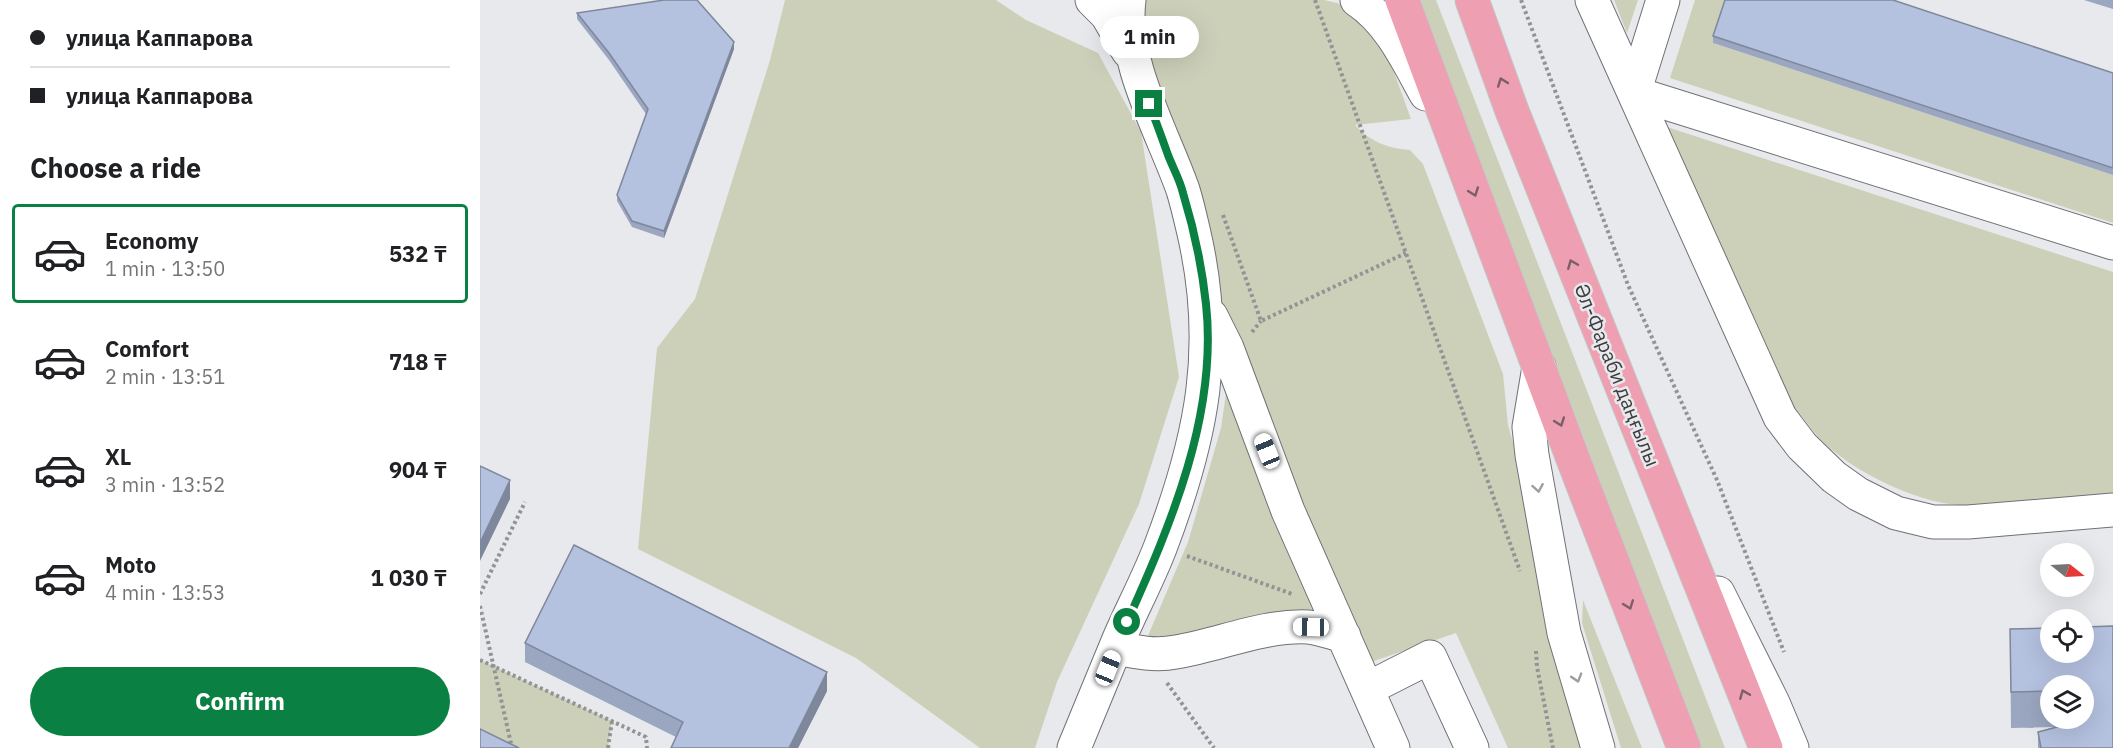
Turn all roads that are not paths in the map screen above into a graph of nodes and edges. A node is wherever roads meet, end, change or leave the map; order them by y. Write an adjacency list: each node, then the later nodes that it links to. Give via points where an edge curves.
1 (1092, 0): 8 (street, via 1107,15)
2 (1129, 0): 8 (street, via 1127,19)
3 (1357, 0): 10 (street, via 1372,10 1401,48)
4 (1402, 0): 10 (main road)
5 (1472, 0): 14 (main road, Әл-Фараби даңғылы, one-way to 5)
6 (1592, 0): 9 (street)
7 (1663, 0): 9 (street)
8 (1135, 63): 12 (street, via 1183,191)
9 (1634, 93): 11 (street); 15 (street, via 1779,417 1834,477 1896,513 1933,522)
10 (1462, 159): 13 (main road, one-way to 13)
11 (2113, 243)
12 (1206, 306): 16 (street, via 1227,348 1288,511); 17 (street, via 1201,410 1190,460)
13 (1539, 368): 22 (street, one-way to 22, via 1529,428 1532,455 1564,633); 23 (main road, one-way to 23)
14 (1653, 465): 24 (main road, Әл-Фараби даңғылы, one-way to 14); 25 (street)
15 (2113, 510)
16 (1338, 622): 17 (street, via 1258,631 1175,652); 18 (street)
17 (1130, 651): 19 (street)
18 (1367, 689): 20 (street); 21 (street, via 1430,657)
19 (1074, 748)
20 (1393, 748)
21 (1472, 748)
22 (1598, 748)
23 (1684, 748)
24 (1766, 748)
25 (1792, 748)

